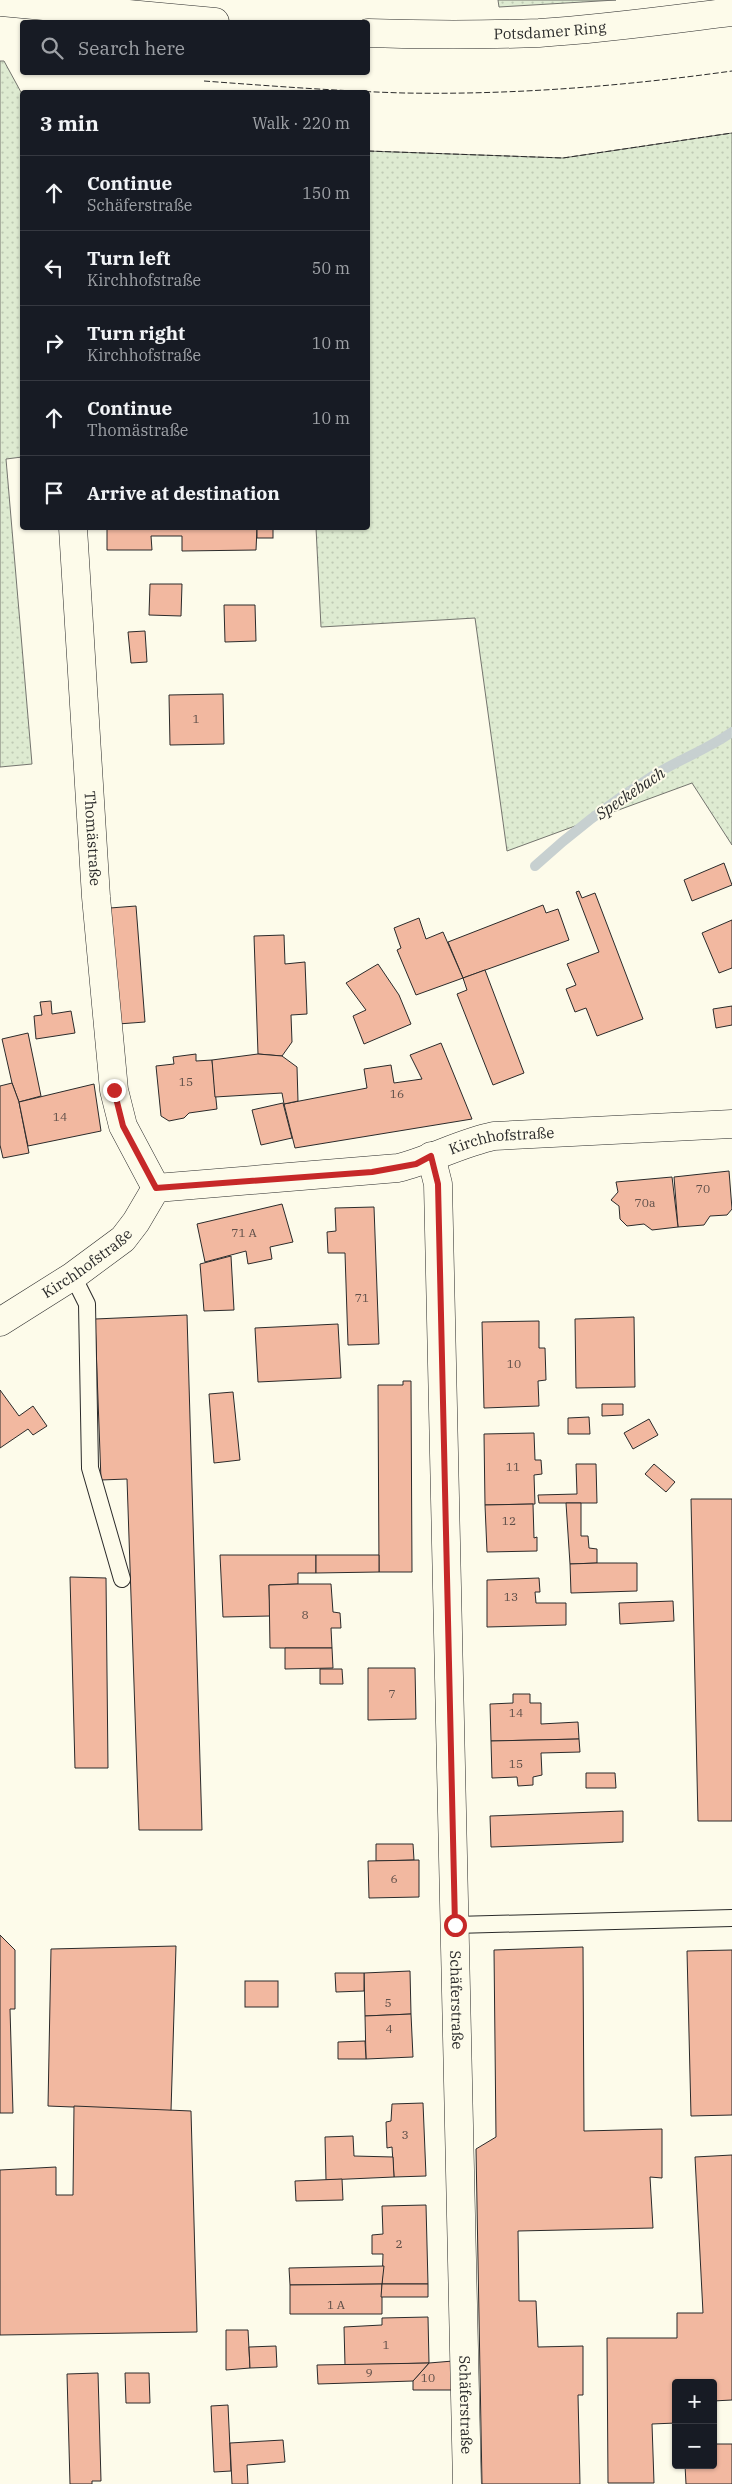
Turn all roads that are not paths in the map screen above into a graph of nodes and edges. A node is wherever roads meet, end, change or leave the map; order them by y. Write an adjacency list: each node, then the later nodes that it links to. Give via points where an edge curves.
1 (0, 2): 3 (street)
2 (732, 12): 4 (street, Potsdamer Ring, via 539,33)
3 (194, 20)
4 (370, 33)
5 (73, 530): 8 (street, Thomästraße, via 96,887 114,1090 123,1126)
6 (732, 1124): 7 (street, Kirchhofstraße, via 494,1136)
7 (431, 1156): 8 (street, Kirchhofstraße, via 416,1164 372,1172); 13 (street, Schäferstraße, via 438,1184)
8 (156, 1188): 9 (street, Kirchhofstraße, via 123,1239)
9 (73, 1276): 10 (street, Kirchhofstraße); 11 (lane, via 87,1304 90,1468)
10 (0, 1322)
11 (122, 1579)
12 (732, 1918): 13 (lane)
13 (455, 1925): 14 (street, Schäferstraße)
14 (467, 2484)

